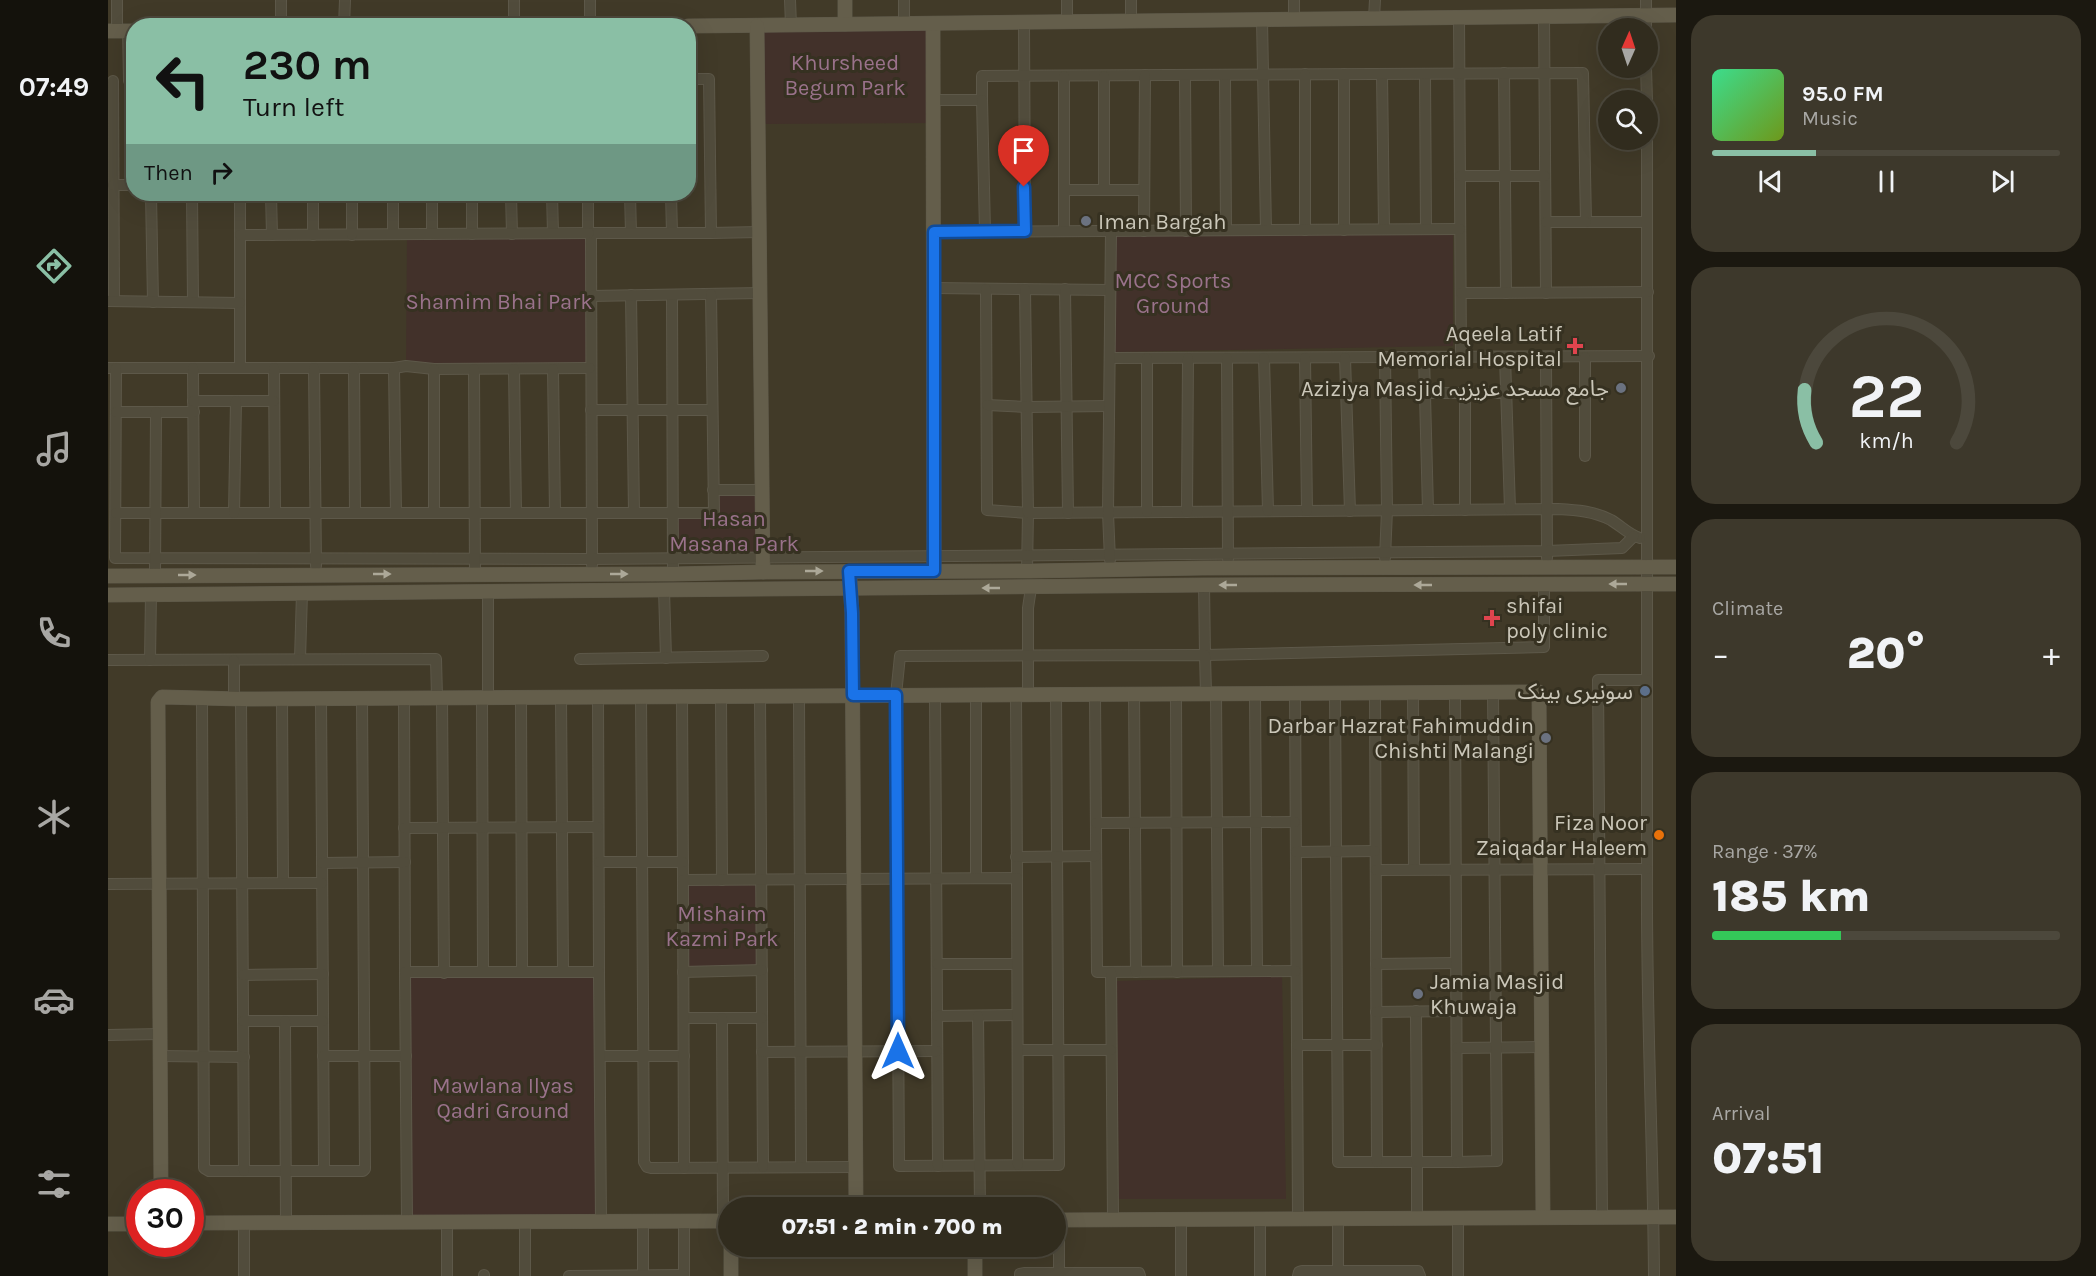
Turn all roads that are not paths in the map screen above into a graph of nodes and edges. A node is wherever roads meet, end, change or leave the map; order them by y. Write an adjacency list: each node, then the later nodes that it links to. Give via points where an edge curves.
1 (117, 0): 36 (street)
2 (281, 0): 17 (street)
3 (345, 0): 18 (street)
4 (514, 0): 19 (street)
5 (590, 0): 20 (street)
6 (790, 0): 32 (street)
7 (845, 0): 31 (street)
8 (904, 0): 30 (street)
9 (1067, 0): 29 (street)
10 (1131, 0): 27 (street)
11 (1294, 0): 23 (street)
12 (1375, 0): 21 (street)
13 (1646, 0): 22 (street)
14 (1676, 15): 25 (street)
15 (1544, 16): 16 (street); 24 (street); 39 (street)
16 (1459, 17): 21 (street); 44 (street)
17 (281, 18)
18 (344, 18)
19 (514, 18)
20 (590, 18)
21 (1374, 18): 23 (street)
22 (1646, 18)
23 (1294, 19): 26 (street)
24 (1598, 19)
25 (1658, 19)
26 (1262, 20): 27 (street); 48 (street)
27 (1131, 21): 29 (street)
28 (1024, 22): 29 (street); 33 (street); 49 (street)
29 (1066, 22)
30 (904, 23): 31 (street); 33 (street)
31 (845, 24): 32 (street)
32 (791, 25): 35 (street)
33 (933, 25): 55 (street)
34 (696, 26): 35 (street)
35 (757, 26): 95 (street)
36 (122, 31): 37 (street)
37 (126, 53)
38 (1504, 73): 39 (street); 44 (street); 59 (street)
39 (1545, 73): 60 (street); 81 (street, via 1583,73)
40 (1305, 74): 41 (street); 48 (street); 88 (street)
41 (1344, 74): 42 (street); 89 (street)
42 (1382, 74): 43 (street); 83 (street)
43 (1425, 74): 44 (street); 84 (street)
44 (1459, 74): 58 (street)
45 (1145, 75): 46 (street); 51 (street); 65 (street)
46 (1185, 75): 47 (street); 94 (street)
47 (1224, 75): 48 (street); 86 (street)
48 (1262, 75): 87 (street)
49 (1024, 76): 50 (street); 56 (street, via 982,76); 90 (street)
50 (1064, 76): 51 (street); 64 (street)
51 (1104, 76): 63 (street)
52 (696, 79): 102 (street, via 709,79)
53 (110, 81): 54 (street); 61 (street)
54 (126, 81)
55 (934, 100): 56 (street); 96 (street)
56 (982, 100): 97 (street)
57 (1647, 150): 82 (street)
58 (1460, 176): 59 (street); 85 (street)
59 (1504, 176): 60 (street); 120 (street)
60 (1545, 176): 80 (street)
61 (113, 185): 62 (street); 125 (street)
62 (126, 185)
63 (1104, 189): 64 (street); 65 (street)
64 (1064, 190): 91 (street)
65 (1144, 190): 93 (street)
66 (151, 201): 126 (street)
67 (192, 201): 127 (street)
68 (240, 201): 110 (street)
69 (271, 201): 107 (street)
70 (313, 201): 108 (street)
71 (352, 201): 109 (street)
72 (393, 201): 103 (street)
73 (432, 201): 104 (street)
74 (472, 201): 105 (street)
75 (511, 201): 106 (street)
76 (552, 201): 98 (street)
77 (588, 201): 99 (street)
78 (630, 201): 100 (street)
79 (671, 201): 101 (street)
80 (1546, 222): 81 (street); 116 (street)
81 (1586, 222): 82 (street)
82 (1647, 222): 117 (street)
83 (1384, 229): 84 (street); 89 (street)
84 (1426, 229): 85 (street)
85 (1460, 229): 119 (street)
86 (1226, 230): 87 (street); 94 (street)
87 (1266, 230): 88 (street)
88 (1305, 230): 89 (street)
89 (1344, 230)
90 (1025, 231): 91 (street); 97 (street)
91 (1064, 231): 92 (street)
92 (1111, 231): 93 (street); 115 (street)
93 (1144, 231): 94 (street)
94 (1186, 231)
95 (759, 232): 102 (street); 118 (street)
96 (934, 232): 97 (street); 111 (street)
97 (985, 232)
98 (553, 233): 99 (street); 106 (street)
99 (588, 233): 100 (street); 124 (street)
100 (631, 233): 101 (street)
101 (672, 233): 102 (street)
102 (711, 233)
103 (393, 234): 104 (street); 109 (street)
104 (432, 234): 105 (street)
105 (472, 234): 106 (street)
106 (512, 234)
107 (272, 235): 108 (street); 110 (street)
108 (314, 235): 109 (street)
109 (352, 235)
110 (240, 236): 128 (street)
111 (934, 288): 112 (street); 211 (street)
112 (986, 289): 113 (street); 160 (street)
113 (1024, 289): 114 (street); 163 (street)
114 (1065, 289): 115 (street); 164 (street)
115 (1110, 290): 135 (street)
116 (1546, 292): 117 (street); 120 (street)
117 (1648, 292): 129 (street)
118 (760, 293): 121 (street); 173 (street)
119 (1461, 293): 120 (street); 131 (street)
120 (1506, 293)
121 (711, 294): 123 (street); 166 (street)
122 (631, 295): 123 (street); 124 (street); 167 (street)
123 (672, 295): 168 (street)
124 (591, 296): 150 (street)
125 (111, 301): 126 (street)
126 (153, 302): 127 (street)
127 (193, 302): 128 (street)
128 (240, 303): 145 (street)
129 (1648, 356): 134 (street); 205 (street)
130 (1424, 357): 131 (street); 142 (street); 155 (street)
131 (1461, 357): 132 (street)
132 (1505, 357): 133 (street); 157 (street)
133 (1546, 357): 134 (street); 176 (street)
134 (1586, 357): 171 (street)
135 (1110, 358): 136 (street); 161 (street)
136 (1147, 358): 137 (street); 203 (street)
137 (1188, 358): 138 (street); 183 (street)
138 (1227, 358): 139 (street); 184 (street)
139 (1264, 358): 140 (street); 180 (street)
140 (1305, 358): 141 (street); 181 (street)
141 (1346, 358): 142 (street); 182 (street)
142 (1385, 358): 177 (street)
143 (112, 368): 144 (street); 169 (street)
144 (193, 368): 145 (street); 162 (street)
145 (240, 368): 146 (street)
146 (274, 368): 147 (street); 158 (street)
147 (314, 368): 148 (street); 190 (street)
148 (354, 368): 149 (street); 191 (street)
149 (394, 368): 151 (street); 192 (street)
150 (590, 368): 154 (street); 165 (street)
151 (434, 369): 152 (street); 193 (street)
152 (474, 369): 153 (street); 194 (street)
153 (514, 369): 154 (street); 195 (street)
154 (553, 369): 196 (street)
155 (1425, 393): 156 (street); 178 (street)
156 (1465, 393): 157 (street); 179 (street)
157 (1506, 393): 175 (street)
158 (274, 401): 159 (street); 189 (street)
159 (236, 402): 162 (street); 188 (street)
160 (987, 405): 163 (street); 200 (street, via 987,510)
161 (1109, 406): 164 (street); 202 (street)
162 (194, 407): 170 (street); 187 (street)
163 (1027, 407): 164 (street); 200 (street)
164 (1067, 407): 201 (street)
165 (591, 410): 167 (street); 197 (street)
166 (712, 410): 168 (street); 172 (street)
167 (633, 411): 168 (street); 198 (street)
168 (672, 411): 199 (street)
169 (116, 412): 170 (street); 174 (street)
170 (156, 412): 186 (street)
171 (1585, 456)
172 (713, 490): 173 (street); 199 (street, via 714,513)
173 (761, 490): 213 (street)
174 (111, 497): 185 (street)
175 (1510, 509): 176 (street); 179 (street)
176 (1546, 509): 204 (street, via 1590,512 1611,520); 206 (street)
177 (1387, 510): 178 (street); 182 (street); 208 (street)
178 (1428, 510): 179 (street)
179 (1466, 510)
180 (1268, 511): 181 (street); 184 (street)
181 (1307, 511): 182 (street)
182 (1350, 511)
183 (1187, 512): 184 (street); 203 (street)
184 (1227, 512): 207 (street)
185 (116, 513): 186 (street); 214 (street, via 115,558)
186 (156, 513): 187 (street); 214 (street)
187 (194, 513): 188 (street)
188 (234, 513): 189 (street)
189 (275, 513): 190 (street)
190 (314, 513): 191 (street); 217 (street)
191 (354, 513): 192 (street)
192 (396, 513): 193 (street)
193 (435, 513): 194 (street)
194 (475, 513): 195 (street); 215 (street)
195 (516, 513): 196 (street)
196 (555, 513): 197 (street)
197 (592, 513): 198 (street); 216 (street)
198 (634, 513): 199 (street)
199 (672, 513): 212 (street)
200 (1028, 513): 201 (street); 210 (street)
201 (1068, 513): 202 (street)
202 (1108, 513): 203 (street); 209 (street)
203 (1147, 513)
204 (1634, 536): 205 (street); 206 (street, via 1622,548)
205 (1646, 540): 218 (street)
206 (1547, 551): 208 (street); 219 (street)
207 (1228, 552): 208 (street); 209 (street); 221 (street)
208 (1385, 552): 222 (street)
209 (1111, 554): 210 (street); 223 (street)
210 (1028, 555): 211 (street); 226 (street)
211 (934, 556): 213 (street); 225 (street)
212 (674, 557): 213 (street); 216 (street); 230 (street)
213 (762, 557): 227 (street)
214 (155, 559): 217 (street); 231 (street)
215 (476, 559): 216 (street); 217 (street); 228 (street)
216 (591, 559): 229 (street)
217 (316, 560): 232 (street)
218 (1646, 566): 219 (street); 220 (street); 234 (street)
219 (1547, 567): 222 (street)
220 (1676, 567)
221 (1228, 568): 222 (street); 223 (street)
222 (1385, 568)
223 (1108, 569): 226 (street)
224 (849, 571): 225 (street); 227 (street, one-way to 224); 238 (street)
225 (934, 571): 226 (street)
226 (1027, 571)
227 (763, 572): 230 (street)
228 (476, 574): 229 (street); 232 (street, one-way to 228)
229 (592, 574): 230 (street, one-way to 230)
230 (674, 574)
231 (155, 575): 232 (street, one-way to 232); 233 (street)
232 (316, 575)
233 (108, 576)
234 (1647, 584): 235 (street); 237 (street, one-way to 237); 254 (street)
235 (1676, 584)
236 (1204, 585): 237 (street, one-way to 236); 239 (street); 246 (street)
237 (1544, 585): 246 (street, via 1544,648)
238 (851, 588): 239 (street, one-way to 238); 240 (street); 269 (street)
239 (1031, 588): 245 (street)
240 (664, 590): 241 (street); 248 (street)
241 (488, 592): 242 (street); 278 (street)
242 (302, 593): 243 (street); 249 (street)
243 (152, 594): 244 (street); 252 (street)
244 (108, 595)
245 (1029, 655): 246 (street); 264 (street); 270 (street, via 900,657)
246 (1205, 655): 258 (street)
247 (763, 656): 248 (street)
248 (666, 658): 250 (street)
249 (300, 659): 253 (street); 277 (street, via 436,659)
250 (580, 659)
251 (108, 660): 252 (street)
252 (150, 660): 253 (street)
253 (234, 660): 287 (street)
254 (1647, 680): 312 (street, via 1598,680); 316 (street)
255 (1413, 692): 256 (street); 262 (street); 318 (street)
256 (1455, 692): 257 (street); 313 (street)
257 (1493, 692): 314 (street); 315 (street, via 1539,692)
258 (1211, 693): 259 (street); 268 (street); 288 (street)
259 (1255, 693): 260 (street); 289 (street)
260 (1295, 693): 261 (street); 290 (street)
261 (1335, 693): 262 (street); 301 (street)
262 (1375, 693): 300 (street)
263 (976, 694): 264 (street); 271 (street); 320 (street)
264 (1022, 694): 265 (street); 304 (street)
265 (1056, 694): 266 (street); 305 (street)
266 (1095, 694): 267 (street); 291 (street)
267 (1134, 694): 268 (street); 292 (street)
268 (1176, 694): 293 (street)
269 (853, 695): 270 (street); 276 (street); 322 (street)
270 (896, 695): 271 (street); 319 (street)
271 (935, 695): 323 (street)
272 (641, 696): 273 (street); 281 (street); 309 (street)
273 (682, 696): 274 (street); 310 (street)
274 (721, 696): 275 (street); 325 (street)
275 (760, 696): 276 (street); 326 (street)
276 (799, 696): 327 (street)
277 (439, 697): 278 (street); 285 (street); 298 (street)
278 (485, 697): 279 (street); 299 (street)
279 (521, 697): 280 (street); 294 (street)
280 (561, 697): 281 (street); 295 (street)
281 (598, 697): 296 (street)
282 (282, 698): 283 (street); 287 (street); 329 (street)
283 (321, 698): 284 (street); 311 (street)
284 (362, 698): 285 (street); 306 (street)
285 (404, 698): 297 (street)
286 (202, 699): 287 (street); 332 (street, via 162,697 158,702); 333 (street)
287 (238, 699): 328 (street)
288 (1217, 822): 289 (street); 293 (street); 339 (street)
289 (1256, 822): 290 (street); 340 (street)
290 (1295, 822): 302 (street)
291 (1096, 823): 292 (street); 303 (street)
292 (1135, 823): 293 (street); 349 (street)
293 (1177, 823): 350 (street)
294 (521, 827): 295 (street); 299 (street); 344 (street)
295 (562, 827): 296 (street); 345 (street)
296 (598, 827): 308 (street)
297 (404, 828): 298 (street); 307 (street)
298 (443, 828): 299 (street); 351 (street)
299 (483, 828): 343 (street)
300 (1376, 850): 301 (street); 317 (street)
301 (1336, 851): 302 (street); 369 (street)
302 (1296, 852): 341 (street)
303 (1096, 856): 305 (street); 348 (street, via 1097,972)
304 (1017, 857): 305 (street); 321 (street)
305 (1057, 857): 375 (street)
306 (363, 862): 307 (street); 311 (street); 384 (street)
307 (405, 862): 342 (street)
308 (599, 862): 309 (street); 346 (street)
309 (642, 862): 310 (street); 387 (street)
310 (683, 862): 324 (street)
311 (322, 863): 330 (street)
312 (1600, 868): 315 (street); 316 (street); 409 (street)
313 (1456, 869): 314 (street); 318 (street); 334 (street)
314 (1495, 869): 315 (street); 373 (street)
315 (1540, 869): 371 (street)
316 (1647, 869): 410 (street)
317 (1376, 870): 318 (street); 337 (street)
318 (1414, 870)
319 (898, 878): 322 (street); 323 (street); 378 (street)
320 (976, 878): 321 (street); 323 (street)
321 (1017, 878): 336 (street)
322 (854, 879): 327 (street); 377 (street)
323 (936, 879): 335 (street)
324 (683, 880): 325 (street); 347 (street)
325 (722, 880): 326 (street)
326 (761, 880): 327 (street); 338 (street)
327 (800, 880): 381 (street)
328 (242, 883): 329 (street); 333 (street); 353 (street)
329 (283, 883): 330 (street)
330 (322, 883): 352 (street)
331 (108, 884): 332 (street)
332 (159, 884): 333 (street); 366 (street)
333 (203, 884): 389 (street)
334 (1456, 963): 337 (street); 355 (street)
335 (937, 964): 336 (street); 357 (street)
336 (1017, 964): 359 (street)
337 (1376, 964): 356 (street)
338 (762, 970): 347 (street); 362 (street)
339 (1218, 971): 340 (street); 350 (street)
340 (1257, 971): 341 (street)
341 (1296, 971): 368 (street)
342 (405, 972): 351 (street); 385 (street)
343 (483, 972): 344 (street); 351 (street)
344 (522, 972): 345 (street)
345 (562, 972): 346 (street)
346 (599, 972): 386 (street)
347 (683, 972): 360 (street)
348 (1111, 972): 349 (street); 376 (street)
349 (1136, 972): 350 (street)
350 (1177, 972)
351 (444, 973)
352 (323, 974): 353 (street); 365 (street)
353 (243, 975): 363 (street)
354 (1416, 1011): 355 (street); 356 (street); 392 (street)
355 (1457, 1011): 372 (street)
356 (1376, 1012): 370 (street)
357 (937, 1016): 358 (street); 379 (street)
358 (978, 1016): 359 (street); 396 (street)
359 (1017, 1016): 374 (street)
360 (684, 1018): 361 (street); 388 (street)
361 (722, 1018): 362 (street); 401 (street)
362 (762, 1018): 380 (street)
363 (243, 1021): 364 (street); 390 (street)
364 (285, 1021): 365 (street); 403 (street)
365 (323, 1021): 383 (street)
366 (160, 1034): 367 (street); 382 (street)
367 (108, 1035)
368 (1297, 1045): 369 (street); 412 (street)
369 (1337, 1045): 370 (street); 391 (street, via 1338,1162)
370 (1377, 1045): 391 (street)
371 (1541, 1047): 373 (street); 416 (street)
372 (1457, 1048): 373 (street); 393 (street)
373 (1497, 1048): 393 (street, via 1497,1161)
374 (1018, 1050): 375 (street); 394 (street)
375 (1059, 1050): 376 (street); 394 (street, via 1059,1165)
376 (1111, 1050): 417 (street)
377 (855, 1051): 378 (street); 381 (street); 399 (street)
378 (898, 1051): 379 (street); 395 (street, via 899,1166)
379 (937, 1051): 395 (street)
380 (762, 1052): 381 (street); 397 (street)
381 (801, 1052): 398 (street)
382 (160, 1056): 389 (street); 405 (street)
383 (323, 1056): 384 (street); 404 (street)
384 (364, 1056): 385 (street); 404 (street, via 365,1169)
385 (406, 1056): 424 (street)
386 (600, 1056): 387 (street); 427 (street)
387 (644, 1056): 388 (street); 400 (street, via 644,1162 651,1168)
388 (684, 1056): 400 (street)
389 (204, 1057): 390 (street); 402 (street, via 204,1168)
390 (243, 1057): 402 (street)
391 (1377, 1162): 392 (street)
392 (1417, 1162): 393 (street); 414 (street)
393 (1457, 1162)
394 (1018, 1165): 396 (street)
395 (938, 1166): 396 (street)
396 (979, 1166): 408 (street)
397 (763, 1167): 398 (street); 401 (street)
398 (801, 1167): 399 (street)
399 (855, 1167): 407 (street)
400 (684, 1168): 401 (street)
401 (723, 1168): 406 (street)
402 (244, 1171): 403 (street)
403 (286, 1171): 404 (street); 430 (street)
404 (324, 1171)
405 (161, 1179)
406 (725, 1197)
407 (856, 1197)
408 (980, 1197)
409 (1602, 1217): 410 (street); 416 (street)
410 (1653, 1217): 411 (street); 456 (street)
411 (1676, 1217)
412 (1298, 1218): 413 (street); 419 (street)
413 (1338, 1218): 414 (street); 436 (street)
414 (1417, 1218): 415 (street)
415 (1458, 1218): 416 (street); 455 (street)
416 (1543, 1218)
417 (1113, 1219): 418 (street); 420 (street)
418 (1181, 1219): 419 (street); 451 (street)
419 (1260, 1219): 452 (street)
420 (1066, 1220)
421 (643, 1221): 422 (street); 427 (street); 445 (street)
422 (684, 1221): 423 (street); 446 (street)
423 (718, 1221)
424 (407, 1222): 425 (street); 430 (street)
425 (447, 1222): 426 (street); 441 (street)
426 (525, 1222): 427 (street); 442 (street)
427 (601, 1222)
428 (204, 1223): 429 (street)
429 (244, 1223): 430 (street); 440 (street)
430 (286, 1223)
431 (108, 1224): 432 (street)
432 (126, 1224)
433 (731, 1257): 447 (street)
434 (975, 1257): 448 (street)
435 (1059, 1257): 438 (street)
436 (1338, 1274): 437 (street); 453 (street, via 1302,1271)
437 (1378, 1274): 454 (street, via 1418,1271)
438 (1059, 1275): 439 (street); 449 (street)
439 (1099, 1275): 450 (street)
440 (244, 1276)
441 (447, 1276)
442 (525, 1276)
443 (569, 1276): 444 (street)
444 (603, 1276): 445 (street)
445 (643, 1276): 446 (street)
446 (684, 1276)
447 (731, 1276)
448 (975, 1276)
449 (1020, 1276)
450 (1140, 1276)
451 (1181, 1276)
452 (1260, 1276)
453 (1298, 1276)
454 (1419, 1276)
455 (1458, 1276)
456 (1654, 1276)

